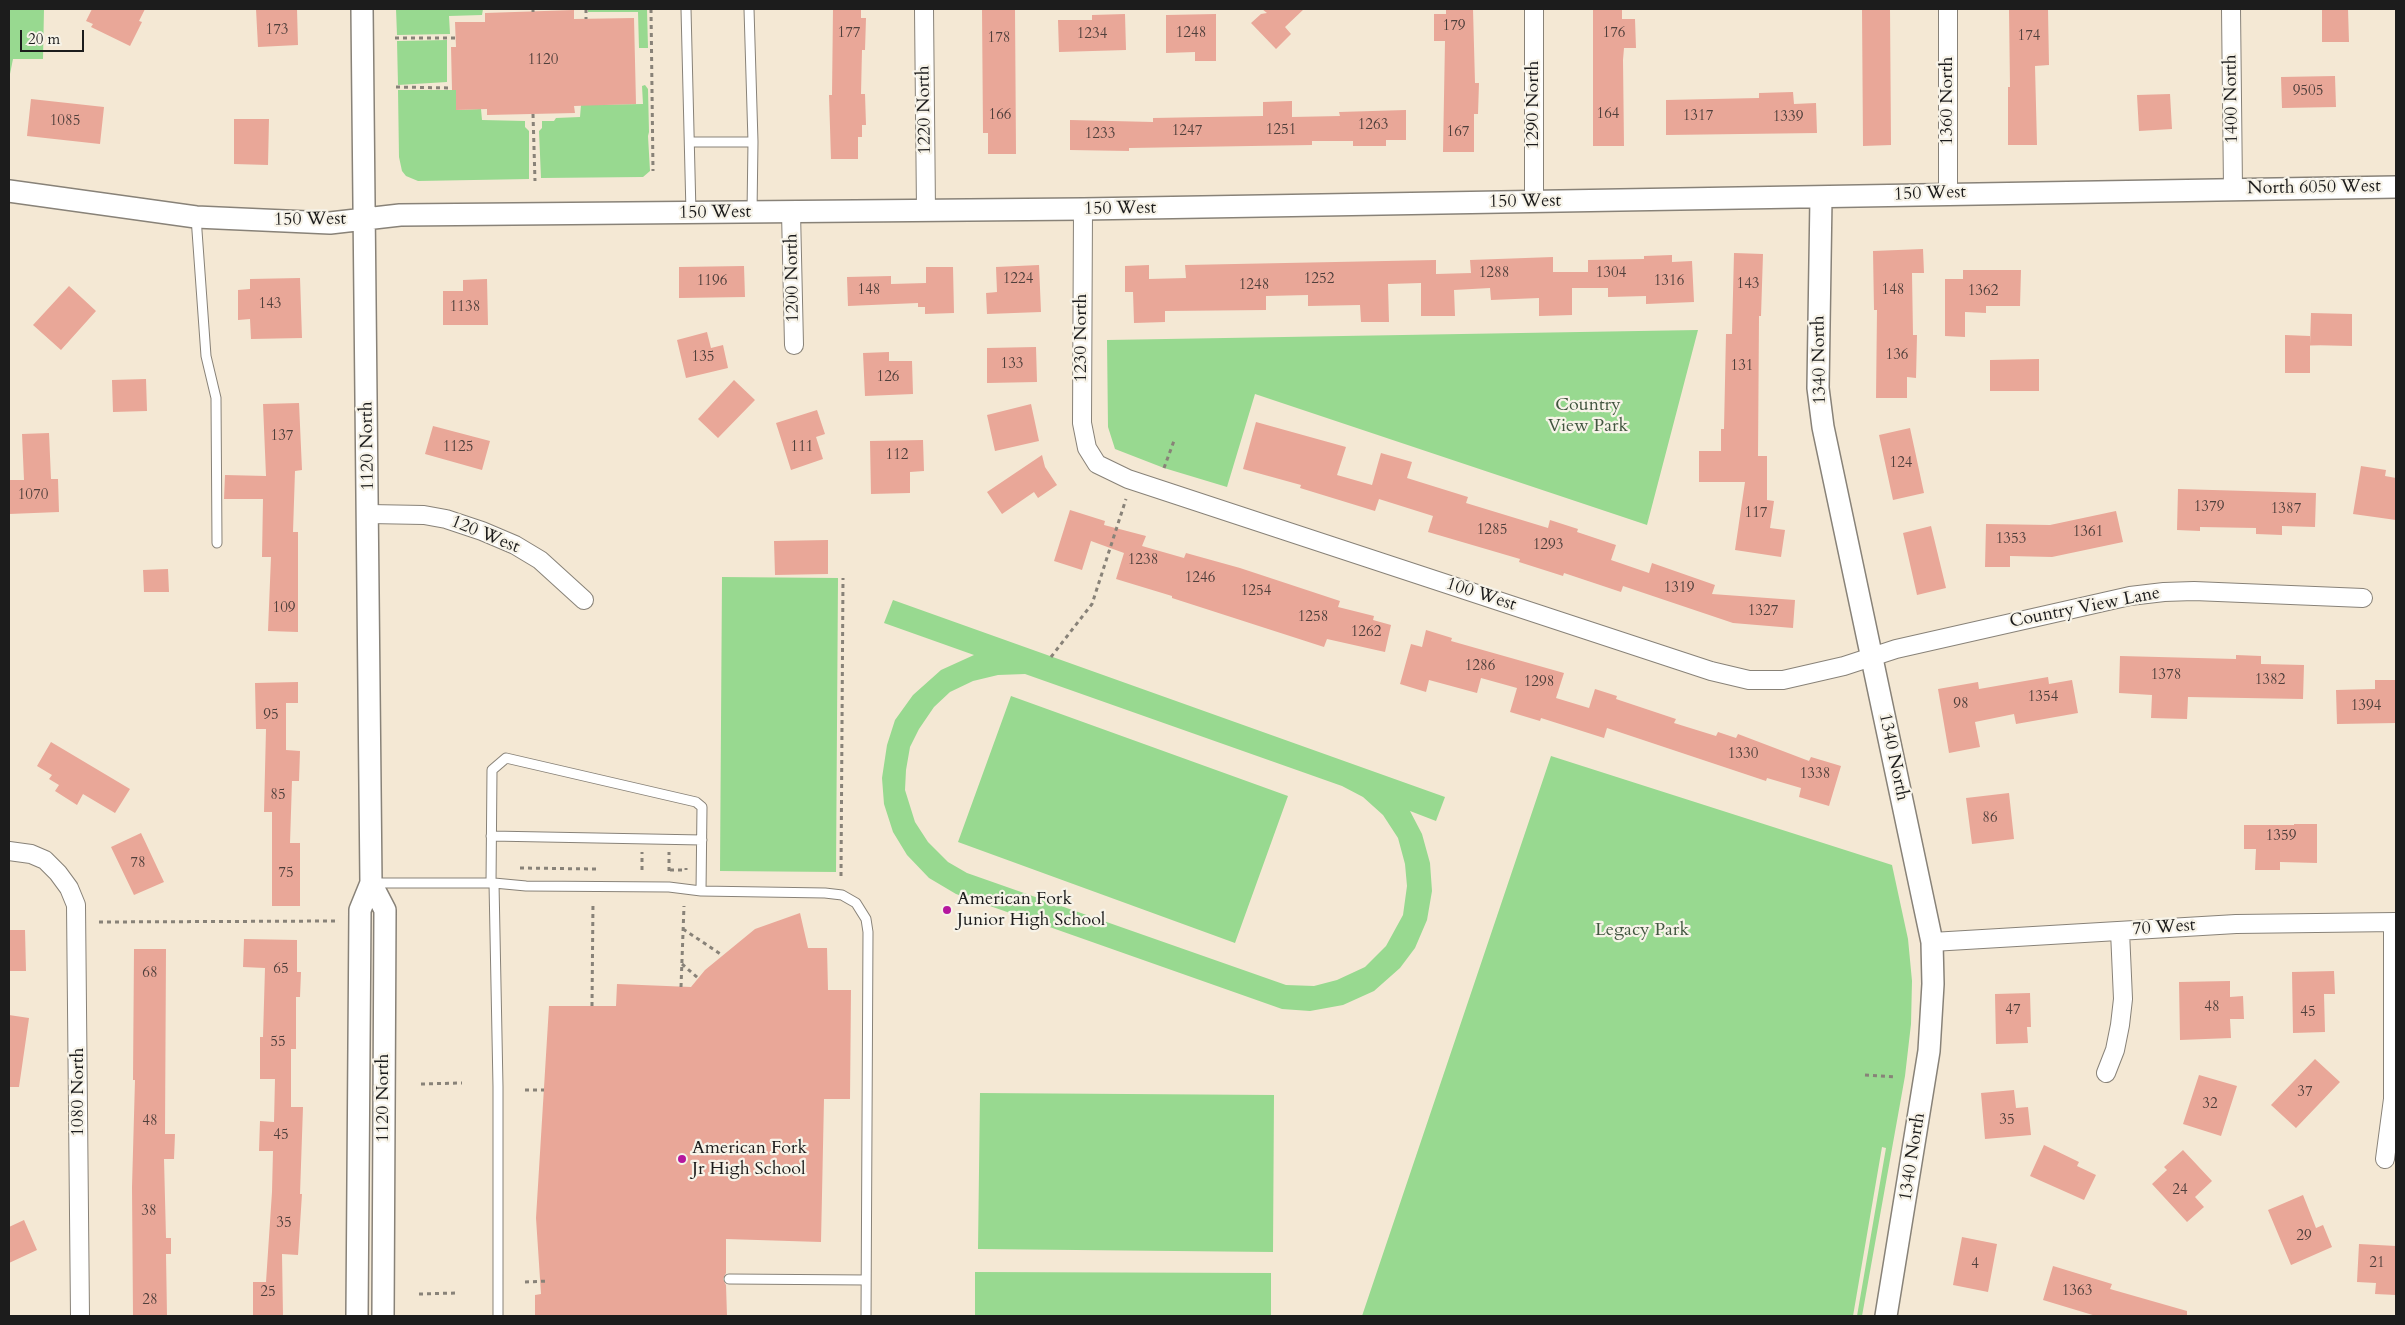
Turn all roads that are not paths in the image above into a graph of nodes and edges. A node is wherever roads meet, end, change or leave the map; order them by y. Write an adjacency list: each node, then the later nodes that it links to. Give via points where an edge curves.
1 (362, 9): 22 (street, 1120 North)
2 (686, 9): 8 (lane)
3 (749, 9): 9 (lane)
4 (924, 9): 17 (street, 1220 North)
5 (1534, 9): 15 (street, 1290 North)
6 (1948, 9): 13 (street, 1360 North)
7 (2231, 9): 11 (street, 1400 North)
8 (690, 142): 9 (lane); 20 (lane)
9 (753, 142): 18 (lane)
10 (2396, 187): 11 (street, North 6050 West)
11 (2233, 189): 13 (street, 150 West)
12 (9, 191): 21 (street, 150 West)
13 (1948, 193): 14 (street, 150 West)
14 (1822, 198): 15 (street, 150 West); 29 (street, 1340 North, via 1818,388 1832,476)
15 (1534, 202): 16 (street, 150 West)
16 (1083, 209): 17 (street, 150 West); 24 (street, 1230 North, via 1082,423 1087,448)
17 (926, 211): 19 (street, 150 West)
18 (752, 212): 19 (street, 150 West); 20 (street, 150 West)
19 (791, 212): 23 (street, 1200 North)
20 (691, 214): 22 (street, 150 West)
21 (196, 217): 22 (street, 150 West, via 330,222); 26 (lane, via 206,356 216,398)
22 (366, 218): 25 (street, 1120 North)
23 (794, 345)
24 (1097, 464): 29 (street, 100 West, via 1128,479 1711,671 1748,680 1783,680)
25 (369, 514): 28 (street, 120 West, via 424,515 482,531 516,545 540,560); 33 (street, 1120 North)
26 (217, 543)
27 (2363, 598): 29 (street, Country View Lane, via 2194,590 2130,596 1896,649)
28 (584, 600)
29 (1871, 658): 38 (street, 1340 North)
30 (491, 836): 31 (lane); 31 (lane, via 492,770 506,758 696,802 702,808); 34 (lane)
31 (702, 840): 35 (lane)
32 (9, 851): 44 (street, 1080 North, via 45,860 69,888 76,906)
33 (371, 883): 34 (lane); 45 (street, 1120 North, via 360,910); 46 (street, 1120 North, via 385,910)
34 (492, 883): 35 (lane, via 669,887); 47 (lane, via 498,1097)
35 (701, 891): 42 (lane, via 842,895 856,903 866,918)
36 (2395, 922): 37 (street, 70 West, via 2260,923); 40 (street, via 2393,1099)
37 (2120, 931): 38 (street, 70 West); 39 (street, via 2123,999 2115,1050)
38 (1932, 942): 43 (street, 1340 North, via 1929,1051)
39 (2106, 1073)
40 (2385, 1159)
41 (730, 1279): 42 (lane)
42 (866, 1280): 48 (lane)
43 (1890, 1315)
44 (80, 1316)
45 (357, 1316)
46 (382, 1316)
47 (498, 1316)
48 (866, 1316)

